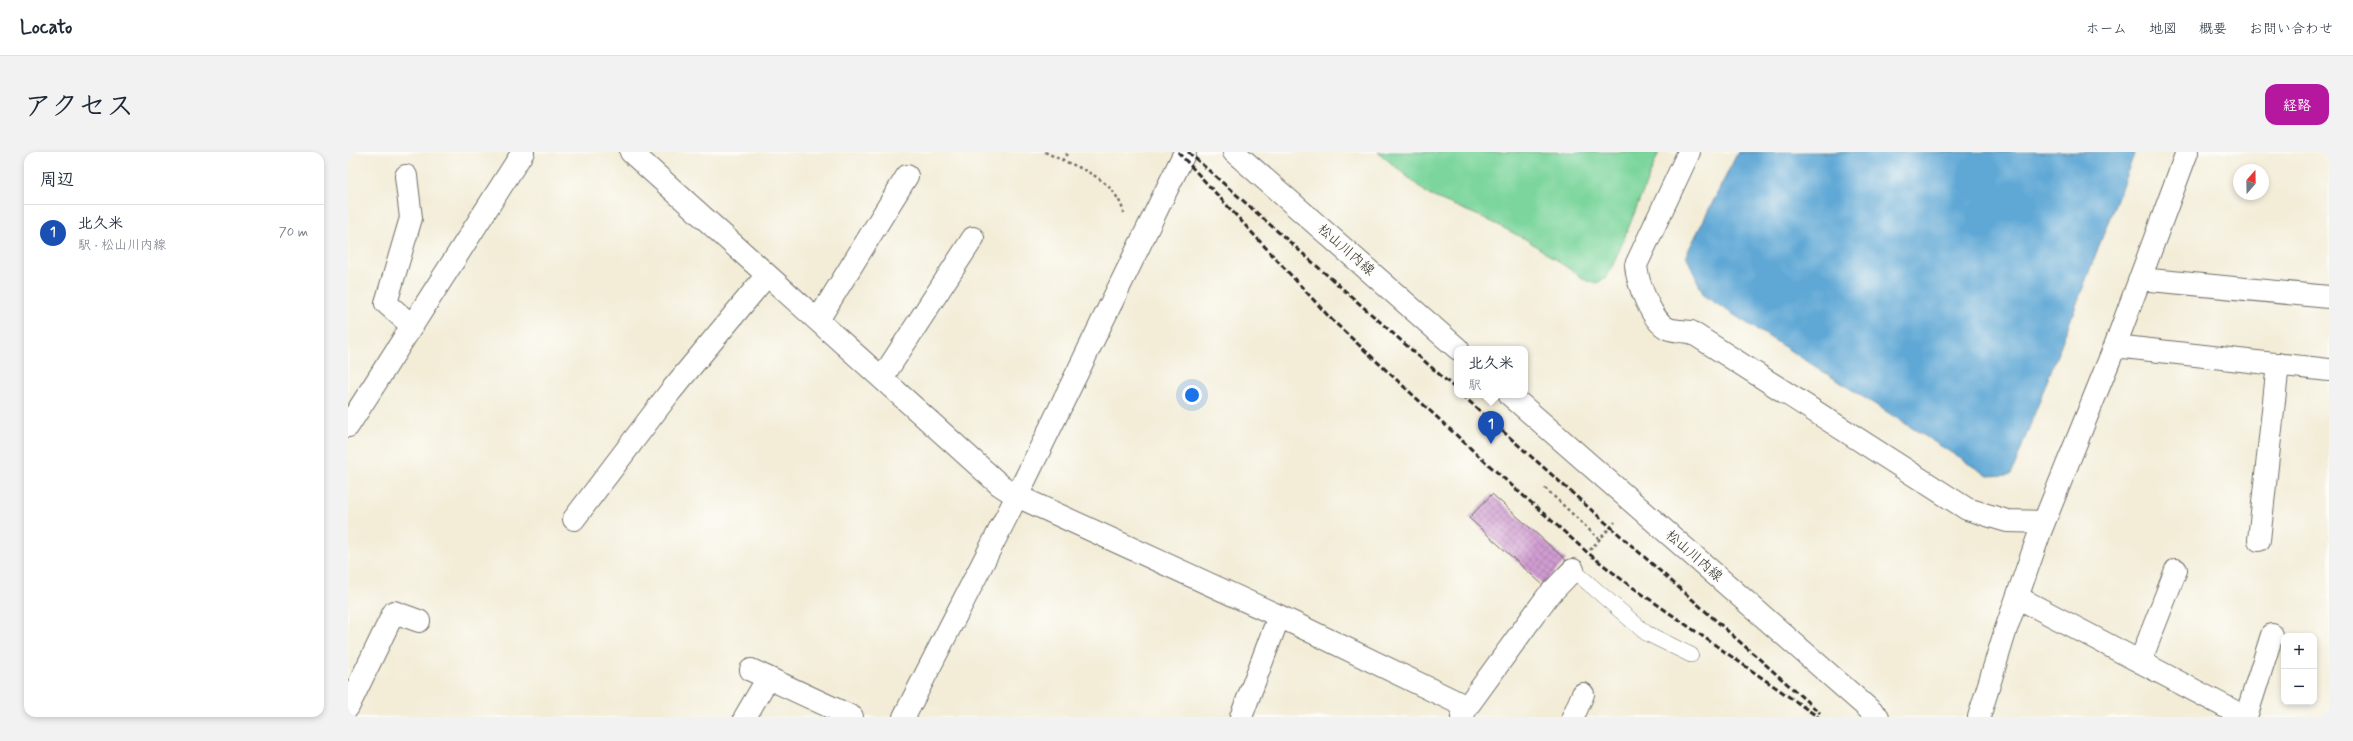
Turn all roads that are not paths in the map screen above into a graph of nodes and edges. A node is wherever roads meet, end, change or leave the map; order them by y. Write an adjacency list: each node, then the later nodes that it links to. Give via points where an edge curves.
1 (523, 152): 14 (street)
2 (632, 152): 10 (street)
3 (1185, 152): 22 (street)
4 (1234, 152): 15 (street, 松山川内線)
5 (1689, 152): 24 (street, via 1636,265 1637,279 1658,321 1669,329 1691,332 1967,509 2007,521)
6 (2187, 152): 11 (street)
7 (406, 176): 14 (street, via 411,218 386,303)
8 (907, 176): 13 (street)
9 (972, 238): 19 (street)
10 (767, 275): 13 (street); 23 (street, via 670,392)
11 (2140, 279): 12 (street); 16 (street)
12 (2329, 297)
13 (818, 320): 19 (street)
14 (412, 326): 21 (street)
15 (1455, 346)
16 (2115, 346): 17 (street); 24 (street)
17 (2278, 364): 18 (street); 25 (street)
18 (2329, 370)
19 (882, 378): 22 (street, via 1000,485)
20 (1513, 398): 42 (street, 松山川内線)
21 (348, 426)
22 (1016, 496): 29 (street); 39 (street)
23 (574, 518)
24 (2044, 522): 28 (street)
25 (2259, 540)
26 (1573, 570): 32 (lane, via 1646,633); 36 (street, via 1547,598)
27 (2176, 570): 33 (street)
28 (2017, 597): 33 (street); 43 (street)
29 (1279, 616): 36 (street); 40 (street)
30 (419, 621): 35 (street, via 394,612)
31 (2272, 635): 44 (street)
32 (1691, 655)
33 (2140, 662): 44 (street)
34 (1583, 694): 41 (street)
35 (348, 707)
36 (1464, 712)
37 (745, 717): 38 (street, via 759,674)
38 (852, 717)
39 (904, 717)
40 (1241, 717)
41 (1573, 717)
42 (1878, 717)
43 (1979, 717)
44 (2246, 717)

